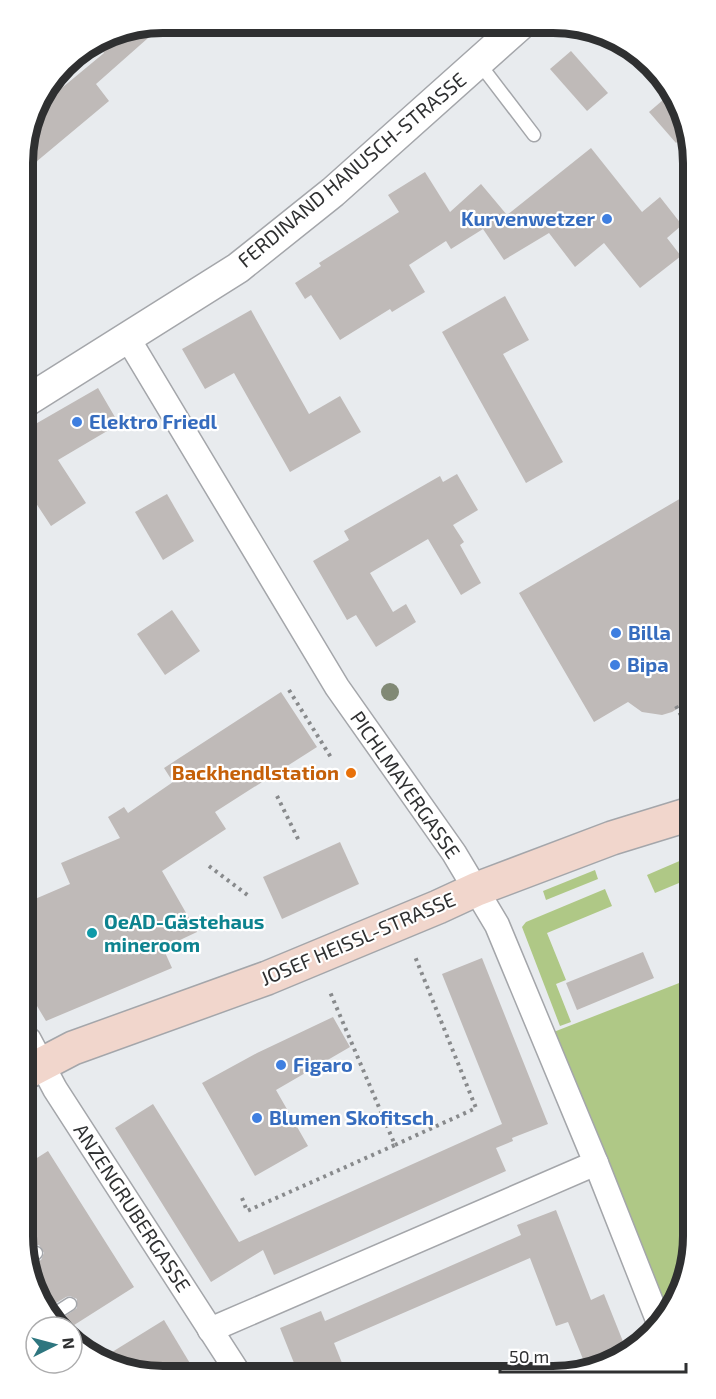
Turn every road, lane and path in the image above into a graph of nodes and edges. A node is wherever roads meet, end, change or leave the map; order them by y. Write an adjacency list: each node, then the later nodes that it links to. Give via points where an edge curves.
1 (511, 33): 2 (street, FERDINAND HANUSCH-STRASSE)
2 (478, 62): 3 (lane); 4 (street, FERDINAND HANUSCH-STRASSE, via 264,248)
3 (534, 135)
4 (127, 337): 5 (street, FERDINAND HANUSCH-STRASSE); 14 (street, PICHLMAYERGASSE, via 337,687)
5 (33, 397)
6 (289, 690): 9 (path)
7 (676, 706): 8 (path)
8 (683, 719)
9 (332, 759)
10 (277, 796): 12 (path)
11 (683, 816): 14 (main road, JOSEF HEISSL-STRASSE, via 612,838)
12 (300, 843)
13 (208, 866): 15 (path)
14 (477, 889): 18 (main road, JOSEF HEISSL-STRASSE, via 267,978); 20 (street, PICHLMAYERGASSE, via 497,925)
15 (250, 897)
16 (414, 954): 19 (path, via 476,1108)
17 (330, 992): 19 (path)
18 (33, 1058): 25 (street, ANZENGRUBERGASSE)
19 (395, 1145): 21 (path, via 247,1211)
20 (596, 1163): 24 (street, PICHLMAYERGASSE); 25 (street)
21 (242, 1198)
22 (70, 1304): 23 (lane)
23 (58, 1312)
24 (656, 1315)
25 (210, 1330): 26 (street, ANZENGRUBERGASSE)
26 (234, 1366)

